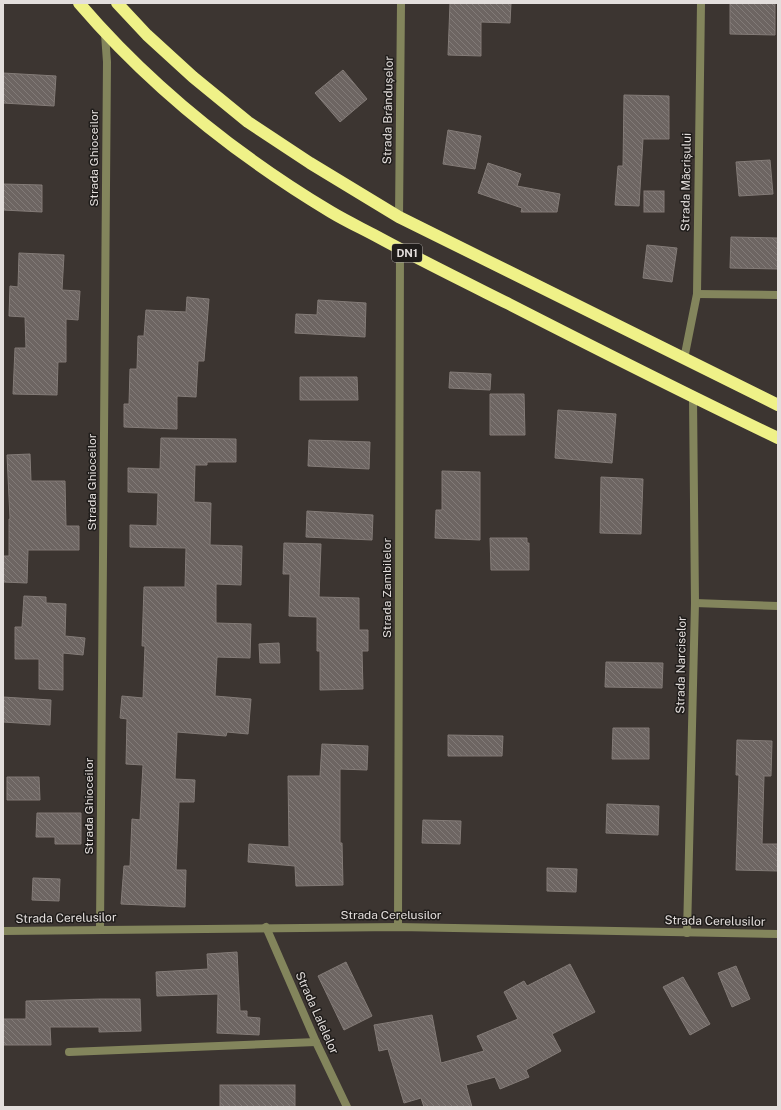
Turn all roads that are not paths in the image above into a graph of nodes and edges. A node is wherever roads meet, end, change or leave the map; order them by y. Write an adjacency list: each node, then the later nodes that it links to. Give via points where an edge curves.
1 (79, 3): 5 (highway, DN1)
2 (117, 3): 6 (highway, DN1, via 193,77 248,122)
3 (401, 3): 6 (street, Strada Brândușelor)
4 (701, 3): 8 (street, Strada Măcrișului)
5 (105, 34): 7 (highway, DN1, via 146,74 209,128 269,172 332,213); 18 (street, Strada Ghioceilor, via 107,70)
6 (399, 217): 10 (highway, DN1)
7 (400, 249): 11 (highway, DN1); 16 (street, Strada Zambilelor)
8 (697, 294): 9 (street); 10 (street, Strada Măcrișului)
9 (778, 295)
10 (684, 359): 12 (highway, DN1)
11 (694, 398): 13 (highway, DN1); 14 (street, Strada Narciselor)
12 (778, 405)
13 (778, 438)
14 (694, 603): 15 (street); 20 (street, Strada Narciselor)
15 (778, 606)
16 (398, 927): 17 (street, Strada Cerelusilor); 20 (street, Strada Cerelusilor)
17 (266, 928): 18 (street, Strada Cerelusilor); 22 (street, Strada Lalelelor)
18 (100, 929): 19 (street, Strada Cerelusilor)
19 (3, 931)
20 (687, 933): 21 (street, Strada Cerelusilor)
21 (778, 934)
22 (316, 1042): 23 (street); 24 (street, Strada Lalelelor)
23 (69, 1052)
24 (346, 1107)

